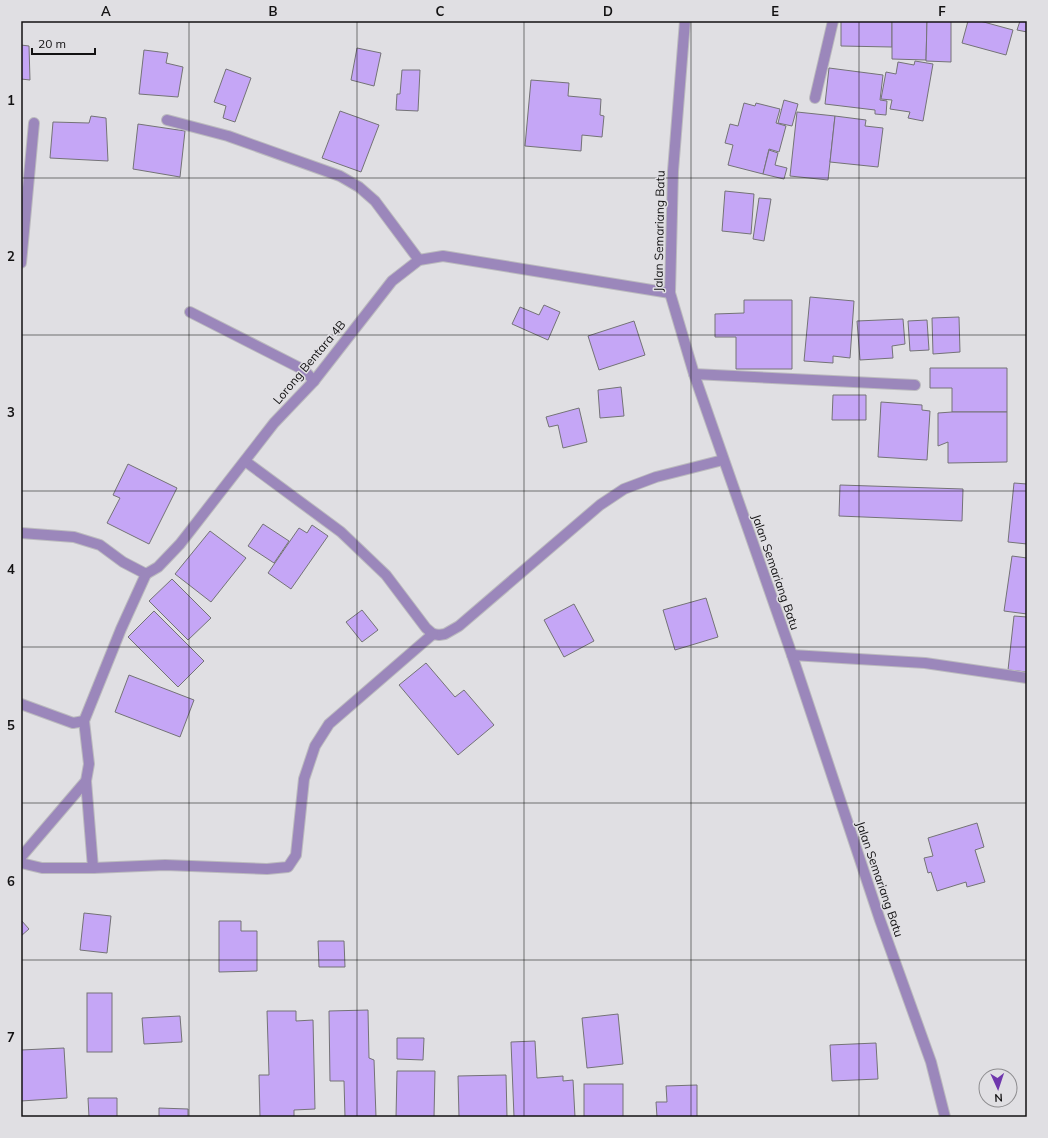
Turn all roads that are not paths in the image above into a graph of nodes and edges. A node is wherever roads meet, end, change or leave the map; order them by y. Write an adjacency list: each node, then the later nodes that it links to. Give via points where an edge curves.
1 (685, 21): 8 (street, Jalan Semariang Batu, via 673,171)
2 (833, 21): 3 (street)
3 (815, 98)
4 (167, 120): 6 (street, via 228,136 340,176 359,187 375,201)
5 (34, 123): 7 (street)
6 (419, 260): 8 (street, Lorong Bentara 4B, via 443,256); 11 (street, Lorong Bentara 4B, via 392,281)
7 (21, 263)
8 (670, 293): 10 (street, Jalan Semariang Batu)
9 (190, 312): 11 (street, via 304,370)
10 (694, 374): 12 (street); 13 (street, Jalan Semariang Batu)
11 (314, 381): 14 (street, Lorong Bentara 4B, via 274,423)
12 (915, 385)
13 (723, 460): 17 (street, via 656,477 624,489 600,505 459,626 445,634); 18 (street, Jalan Semariang Batu)
14 (245, 461): 16 (street, Lorong Bentara 4B, via 180,544 158,567); 17 (street, via 341,532 386,575)
15 (21, 533): 16 (street, via 74,537 100,545 123,562)
16 (146, 574): 21 (street, via 121,628)
17 (433, 634): 25 (street, via 329,724 315,746 304,779 296,855 288,867 267,869 165,865)
18 (792, 655): 19 (street, via 925,663); 26 (street, Jalan Semariang Batu, via 880,920 931,1062)
19 (1027, 678)
20 (21, 704): 21 (street, via 73,723)
21 (84, 721): 22 (street, via 89,764)
22 (86, 781): 23 (street); 25 (street)
23 (21, 857)
24 (21, 863): 25 (street, via 42,868)
25 (93, 868)
26 (945, 1117)

